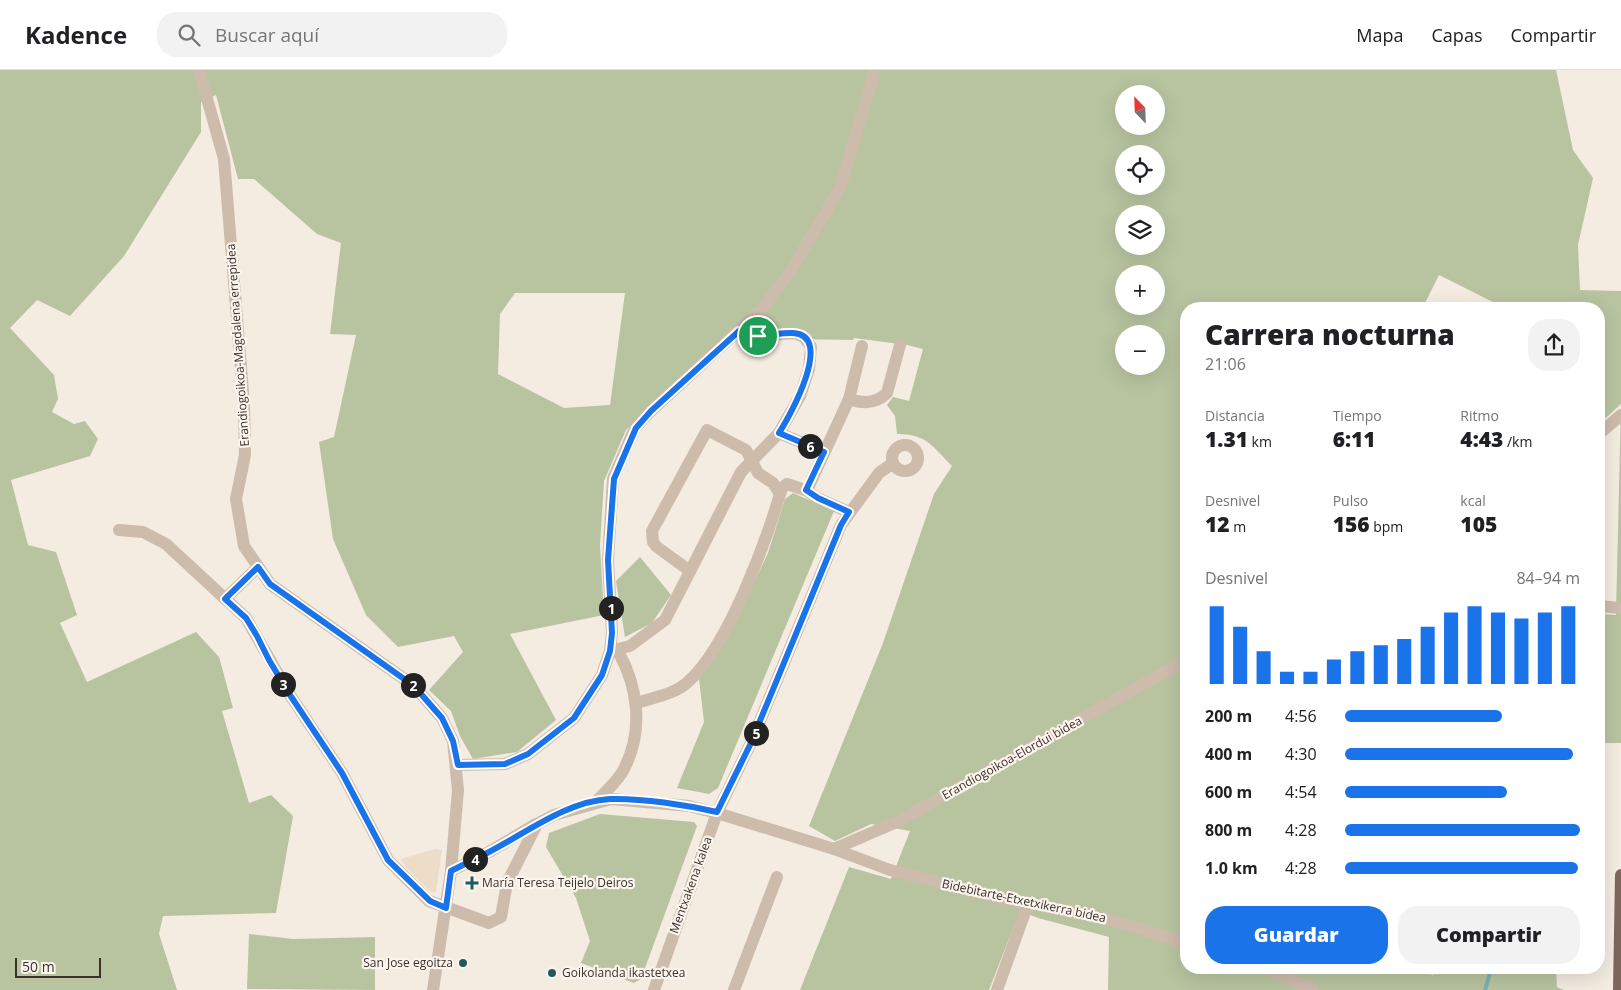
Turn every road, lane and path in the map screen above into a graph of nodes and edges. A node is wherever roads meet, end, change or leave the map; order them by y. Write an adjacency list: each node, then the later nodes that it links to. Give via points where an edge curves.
1 (199, 70): 17 (street, Erandiogoikoa-Magdalena errepidea, via 224,159 244,405 245,455 236,499 244,546)
2 (875, 70): 3 (street, via 848,164 831,206 790,272 762,309)
3 (739, 331): 9 (street, via 758,336 794,333 804,336 811,347 809,369 800,396); 22 (street, via 636,428 614,479 608,560)
4 (900, 345): 6 (street, via 886,393 874,402 861,403)
5 (862, 346): 6 (street)
6 (849, 399): 10 (street)
7 (1621, 416): 8 (street)
8 (1605, 429)
9 (779, 433): 10 (street); 11 (street)
10 (824, 452): 13 (street)
11 (751, 461): 14 (street, via 758,473 773,483); 18 (street, via 741,472); 18 (street, via 746,450 707,430 652,532 653,542)
12 (893, 463): 15 (street, Mentxakena kalea, via 879,473)
13 (806, 490): 14 (street, via 787,484); 15 (street)
14 (780, 494): 24 (street, via 754,568 707,659 690,681 680,688)
15 (849, 512): 27 (street, Mentxakena kalea, via 750,745)
16 (119, 530): 19 (street, via 143,532 166,544)
17 (258, 567): 19 (street); 25 (street, Erandiogoikoa-Magdalena errepidea, via 270,584 414,686 442,718 453,741)
18 (690, 571): 22 (street, via 665,620 650,633)
19 (225, 599): 34 (street, via 250,624 290,695 342,773 388,860 430,901)
20 (1605, 607): 21 (street)
21 (1621, 608)
22 (614, 651): 24 (street, via 629,670); 25 (street, via 574,718 528,754 505,764)
23 (1180, 663): 29 (street, Erandiogoikoa-Elordui bidea, via 899,821)
24 (637, 703): 26 (street, via 627,763)
25 (458, 765): 30 (street, Erandiogoikoa-Magdalena errepidea)
26 (597, 801): 27 (street, Bidebitarte-Etxetxikerra bidea, via 611,799 689,806); 28 (street, Bidebitarte-Etxetxikerra bidea)
27 (717, 812): 29 (street, Bidebitarte-Etxetxikerra bidea); 38 (street, Mentxakena kalea)
28 (537, 824): 30 (street, Bidebitarte-Etxetxikerra bidea); 34 (street, via 507,883 501,917 489,923)
29 (834, 849): 33 (street, Bidebitarte-Etxetxikerra bidea, via 890,870)
30 (451, 871): 34 (street, Erandiogoikoa-Magdalena errepidea)
31 (1621, 875): 42 (main road)
32 (777, 877): 39 (street)
33 (1028, 904): 35 (street, Bidebitarte-Etxetxikerra bidea, via 1104,918); 40 (street)
34 (446, 908): 37 (street, Erandiogoikoa-Magdalena errepidea)
35 (1180, 941)
36 (1280, 974): 41 (street)
37 (433, 990)
38 (654, 990)
39 (734, 990)
40 (997, 990)
41 (1314, 990)
42 (1619, 990)

